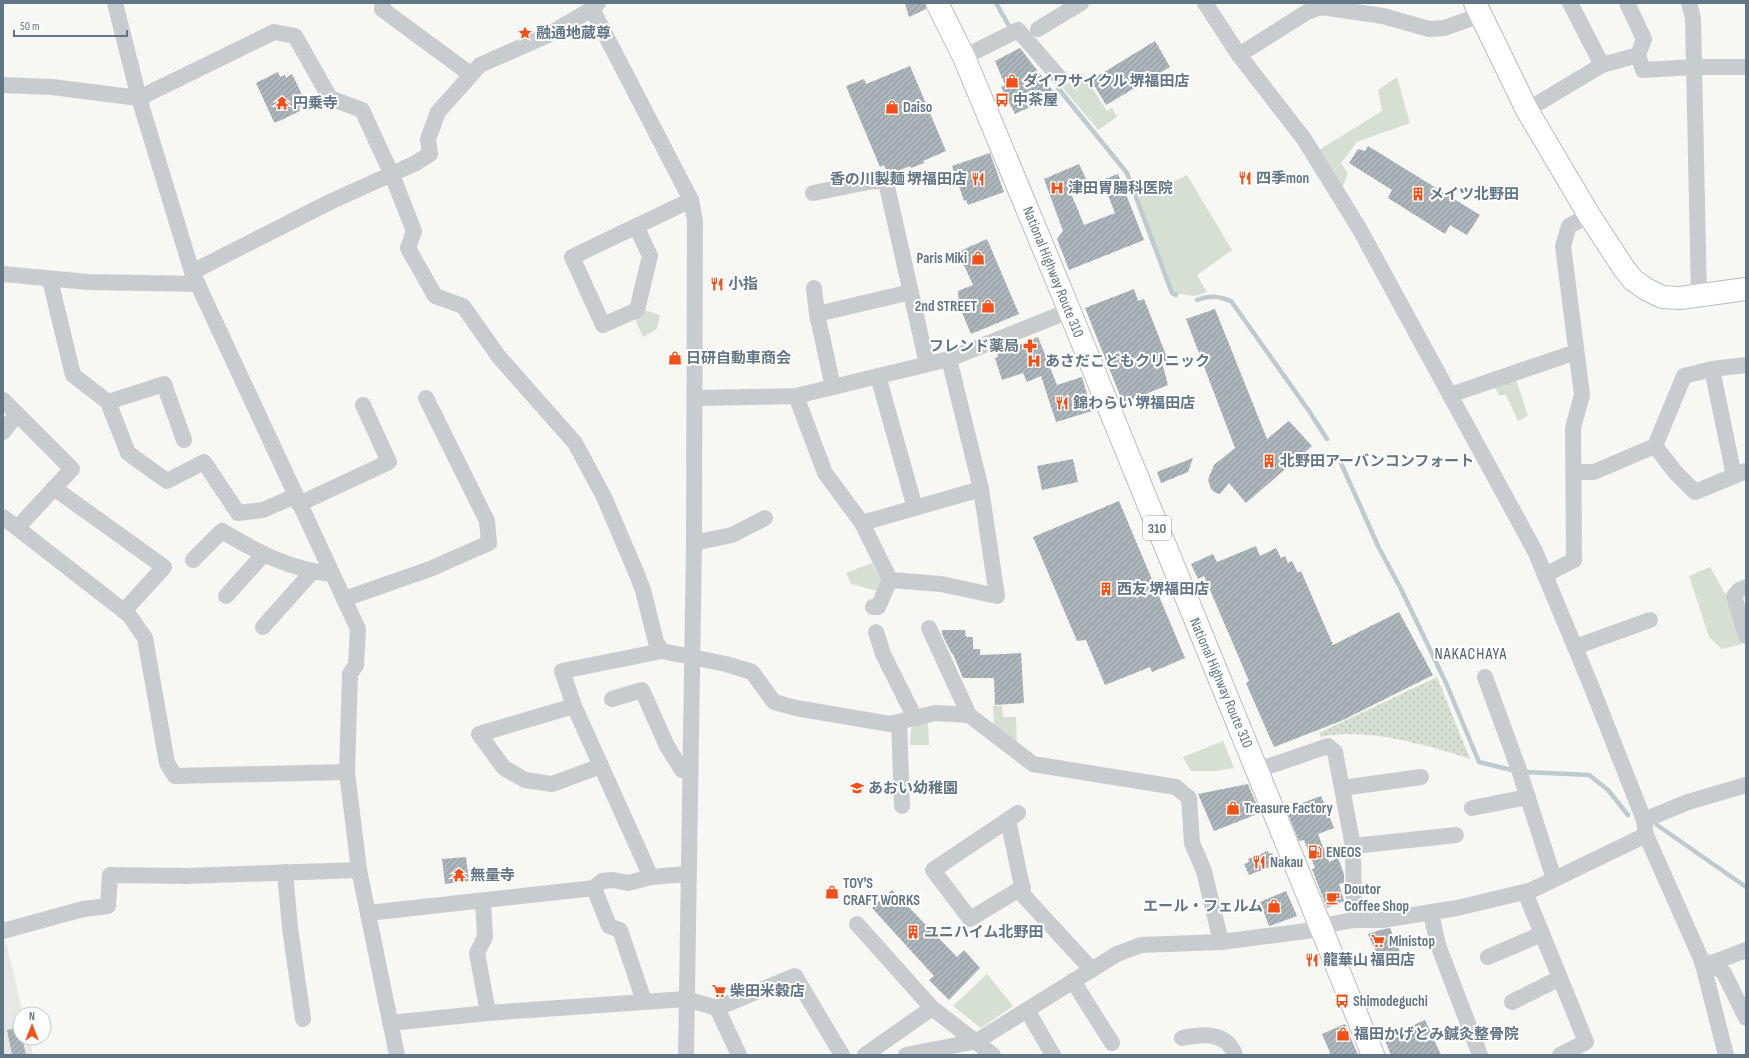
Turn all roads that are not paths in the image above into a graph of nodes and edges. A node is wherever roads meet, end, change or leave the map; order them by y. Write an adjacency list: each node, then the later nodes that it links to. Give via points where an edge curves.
1 (115, 3): 22 (street)
2 (383, 3): 19 (street, via 382,9)
3 (937, 3): 15 (main road, National Highway Route 310 / 310)
4 (1081, 3): 12 (street)
5 (1205, 3): 13 (street)
6 (1570, 3): 16 (street)
7 (1627, 3): 14 (street, via 1644,39)
8 (1688, 3): 17 (street, via 1693,18)
9 (595, 5): 19 (street, via 546,36 480,65); 26 (street)
10 (1320, 5): 11 (street, via 1382,16 1429,29 1444,28); 13 (street)
11 (1478, 9): 23 (main road)
12 (1038, 29)
13 (1239, 55): 45 (street, via 1310,149 1358,228)
14 (1638, 55): 16 (street); 17 (street, via 1644,70)
15 (964, 57): 20 (street, via 1018,30); 36 (main road, National Highway Route 310 / 310)
16 (1602, 65): 23 (street)
17 (1694, 67): 18 (street); 35 (street)
18 (1746, 67)
19 (470, 74): 24 (street, via 438,112 428,139 430,154)
20 (1059, 77)
21 (3, 85): 22 (street, via 52,87)
22 (138, 98): 24 (street, via 274,32 295,36 330,98 362,110); 30 (street)
23 (1527, 110): 27 (main road)
24 (392, 175): 30 (street, via 332,201); 84 (street, via 414,231 408,248 435,296 463,306 500,357 575,442 604,497 636,572 656,642)
25 (813, 193): 34 (street, via 874,181 886,182)
26 (691, 200): 28 (street); 48 (street, via 695,221)
27 (1589, 215): 35 (main road, via 1633,280 1662,297); 38 (street, via 1569,226 1562,246)
28 (636, 226): 28 (street, via 572,257 603,325 637,310 650,256)
29 (3, 274): 31 (street)
30 (195, 278): 31 (street, via 88,282); 60 (street)
31 (50, 280): 50 (street, via 73,375)
32 (814, 288): 37 (street)
33 (1746, 289): 35 (main road)
34 (911, 292): 37 (street); 40 (street)
35 (1699, 296)
36 (1069, 311): 39 (street); 93 (main road, National Highway Route 310 / 310)
37 (817, 314): 44 (street)
38 (1576, 352): 45 (street); 56 (street, via 1582,396 1574,428)
39 (950, 359): 40 (street); 59 (street)
40 (927, 364): 43 (street)
41 (1746, 365): 42 (street)
42 (1712, 369): 55 (street, via 1684,376); 57 (street)
43 (878, 376): 44 (street); 61 (street)
44 (833, 387): 46 (street)
45 (1450, 395): 71 (street)
46 (796, 396): 48 (street); 64 (street, via 825,473)
47 (426, 398): 75 (street, via 487,521 489,543 430,569)
48 (696, 398): 66 (street)
49 (3, 400): 52 (street)
50 (108, 402): 54 (street, via 164,384); 60 (street, via 128,453 167,481 204,462 238,513 263,510)
51 (363, 405): 60 (street, via 389,462)
52 (17, 414): 53 (street); 58 (street, via 72,469)
53 (3, 432)
54 (184, 440)
55 (1655, 446): 56 (street, via 1594,472); 57 (street, via 1695,492)
56 (1574, 472): 71 (street, via 1574,560)
57 (1740, 473)
58 (54, 488): 65 (street); 77 (street, via 164,567)
59 (981, 489): 61 (street); 72 (street, via 997,596 941,584)
60 (297, 500): 70 (street)
61 (915, 508): 64 (street)
62 (3, 517): 65 (street)
63 (765, 518): 66 (street, via 732,535)
64 (862, 523): 72 (street)
65 (17, 528): 77 (street)
66 (694, 543): 85 (street)
67 (263, 555): 68 (street, via 222,531); 69 (street); 74 (street)
68 (193, 560)
69 (312, 572): 70 (street); 79 (street)
70 (332, 574): 75 (street)
71 (1545, 575): 83 (street)
72 (890, 580): 76 (street, via 878,607)
73 (1746, 587): 82 (street, via 1734,596)
74 (226, 596)
75 (344, 599): 95 (street, via 358,630 356,665 350,674)
76 (873, 607)
77 (124, 611): 95 (street, via 145,638 167,763 175,776)
78 (1650, 620): 83 (street)
79 (263, 628)
80 (929, 628): 89 (street)
81 (876, 632): 90 (street, via 883,654)
82 (1746, 636)
83 (1575, 648): 102 (street)
84 (662, 651): 85 (street); 88 (street, via 562,671)
85 (692, 658): 91 (street, via 752,672 774,702 890,724); 94 (street)
86 (1485, 677): 99 (street)
87 (612, 699): 94 (street, via 642,690 667,746 682,770)
88 (574, 706): 92 (street); 92 (street, via 479,734 504,768 524,780 552,784)
89 (969, 715): 90 (street, via 935,713); 121 (street, via 1032,764 1176,787 1189,798 1192,843 1204,871)
90 (915, 718): 91 (street)
91 (899, 722): 100 (street)
92 (601, 766): 108 (street)
93 (1258, 770): 98 (street, via 1328,746 1335,752); 118 (main road, National Highway Route 310 / 310)
94 (690, 771): 107 (street)
95 (347, 772): 105 (street)
96 (1421, 777): 98 (street)
97 (1746, 786): 102 (street, via 1688,802)
98 (1342, 788): 104 (street)
99 (1528, 797): 101 (street); 109 (street)
100 (902, 806)
101 (1472, 808)
102 (1645, 828): 109 (street); 124 (street)
103 (1456, 835): 104 (street)
104 (1353, 846): 116 (street)
105 (359, 870): 106 (street); 115 (street)
106 (285, 872): 119 (street, via 185,876 110,875 108,906 83,909); 136 (street)
107 (688, 874): 108 (street); 128 (street)
108 (651, 877): 111 (street, via 628,883 602,881)
109 (1554, 879): 112 (street)
110 (1023, 887): 110 (street, via 970,919 933,870 1013,816); 125 (street, via 1024,896)
111 (594, 888): 113 (street); 129 (street, via 609,926 620,930)
112 (1525, 892): 114 (street); 120 (street)
113 (483, 902): 115 (street, via 414,907); 134 (street, via 485,938 477,953)
114 (1431, 913): 116 (street, via 1382,920); 151 (street, via 1438,945)
115 (368, 914): 137 (street)
116 (1354, 920): 118 (street, via 1332,924)
117 (856, 924): 132 (street)
118 (1322, 929): 121 (street); 150 (main road, National Highway Route 310 / 310)
119 (3, 931)
120 (1542, 934): 123 (street); 126 (street)
121 (1221, 942): 125 (street, via 1141,946 1117,954)
122 (1746, 950): 124 (street)
123 (1488, 956)
124 (1707, 962): 135 (street, via 1724,973); 153 (street)
125 (1092, 970): 127 (street)
126 (1560, 978): 130 (street); 152 (street, via 1586,1042)
127 (1073, 981): 133 (street); 140 (street)
128 (686, 999): 129 (street); 131 (street); 142 (street)
129 (644, 1001): 134 (street)
130 (1512, 1002)
131 (717, 1008): 143 (street); 144 (street, via 795,976)
132 (932, 1008): 139 (street); 145 (street)
133 (1027, 1010): 139 (street); 148 (street)
134 (488, 1013): 137 (street)
135 (1746, 1018)
136 (302, 1019)
137 (390, 1023): 141 (street)
138 (1182, 1038): 149 (street, via 1202,1034 1216,1036 1233,1048)
139 (977, 1041): 146 (street); 147 (street)
140 (1112, 1043)
141 (396, 1055)
142 (686, 1055)
143 (739, 1055)
144 (842, 1055)
145 (865, 1055)
146 (906, 1055)
147 (993, 1055)
148 (1053, 1055)
149 (1235, 1055)
150 (1373, 1055)
151 (1480, 1055)
152 (1560, 1055)
153 (1726, 1055)

